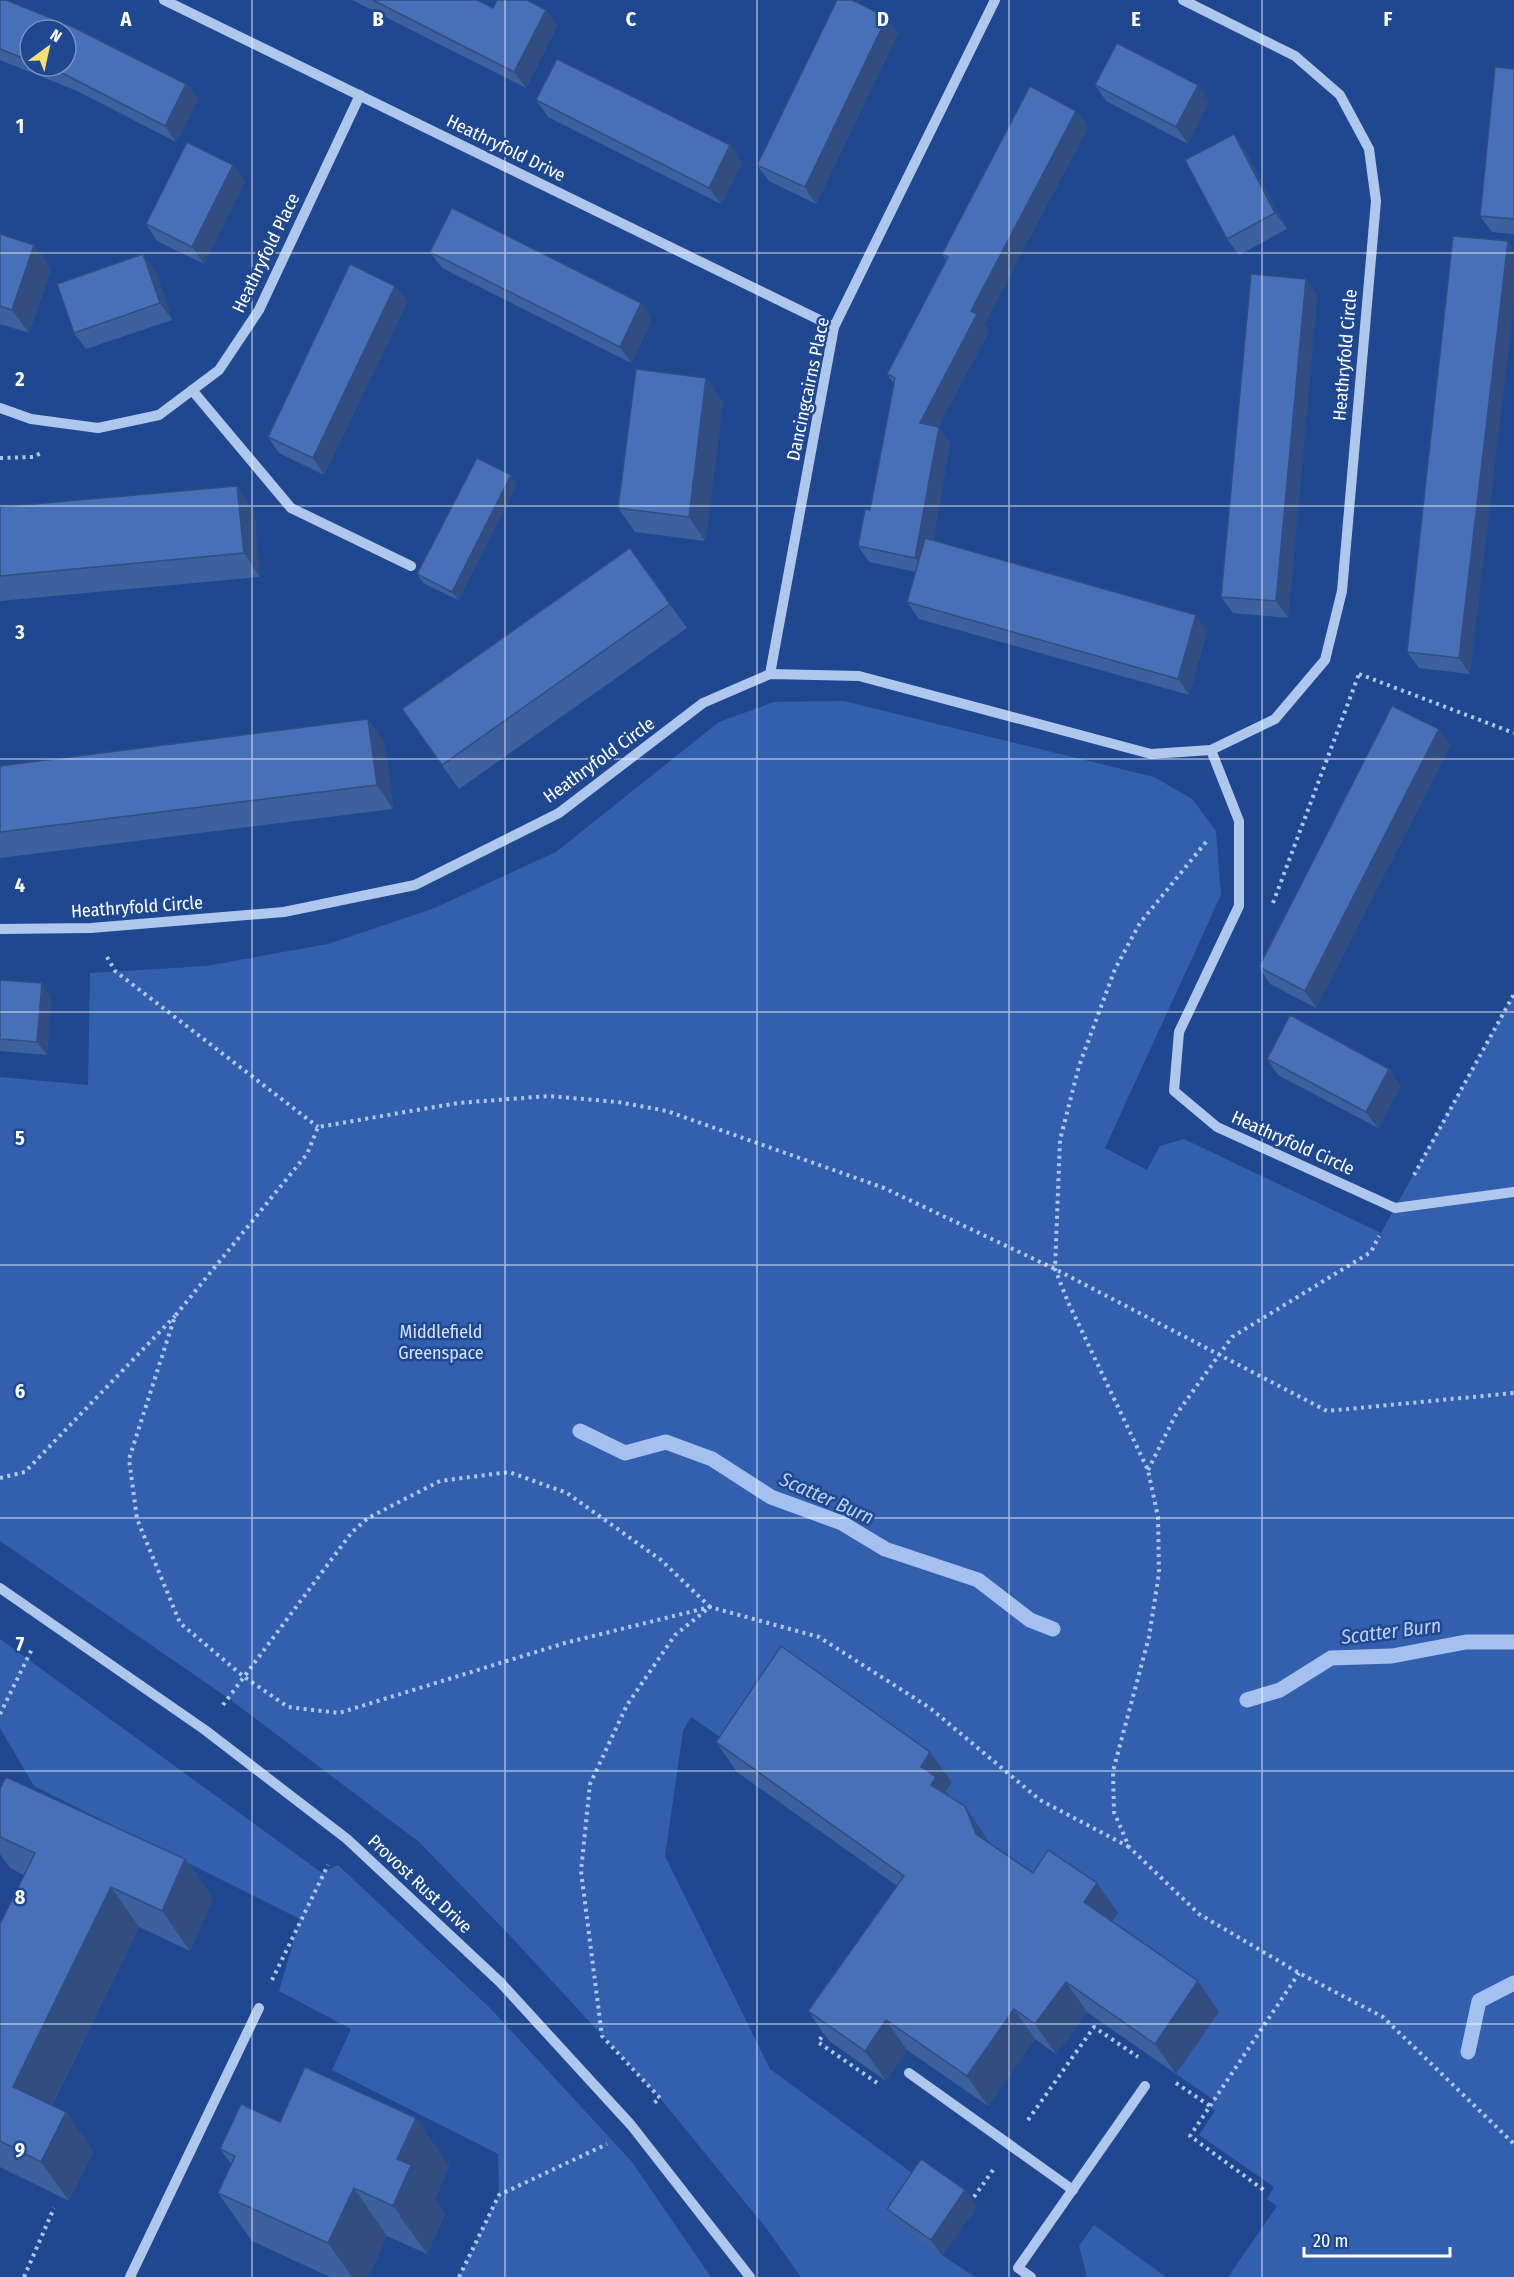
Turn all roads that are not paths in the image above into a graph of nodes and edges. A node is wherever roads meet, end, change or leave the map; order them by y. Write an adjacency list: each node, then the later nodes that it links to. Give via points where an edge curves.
1 (164, 0): 4 (street, Heathryfold Drive)
2 (995, 0): 5 (street, Dancingcairns Place)
3 (1183, 0): 10 (street, Heathryfold Circle, via 1295,56 1340,95 1369,149 1376,201 1342,591 1325,660 1275,719)
4 (360, 95): 5 (street, Heathryfold Drive); 6 (street, Heathryfold Place, via 259,310 219,370)
5 (834, 327): 9 (street, Dancingcairns Place)
6 (192, 390): 7 (street, Heathryfold Place, via 159,414 98,428 31,419); 8 (street, via 291,508)
7 (0, 408)
8 (411, 566)
9 (770, 674): 10 (street, Heathryfold Circle, via 859,676 1151,754); 11 (street, Heathryfold Circle, via 703,704 559,813 415,885 284,912 91,928)
10 (1211, 750): 12 (street, Heathryfold Circle, via 1239,821 1239,906 1179,1032 1174,1091 1217,1127 1395,1208)
11 (0, 929)
12 (1514, 1192)
13 (0, 1588): 19 (street, Provost Rust Drive, via 205,1730 347,1839 500,1982 631,2125)
14 (259, 2008): 18 (street)
15 (909, 2073): 17 (street)
16 (1145, 2086): 17 (street)
17 (1073, 2190): 20 (street, via 1018,2268)
18 (130, 2277)
19 (750, 2277)
20 (1031, 2277)

